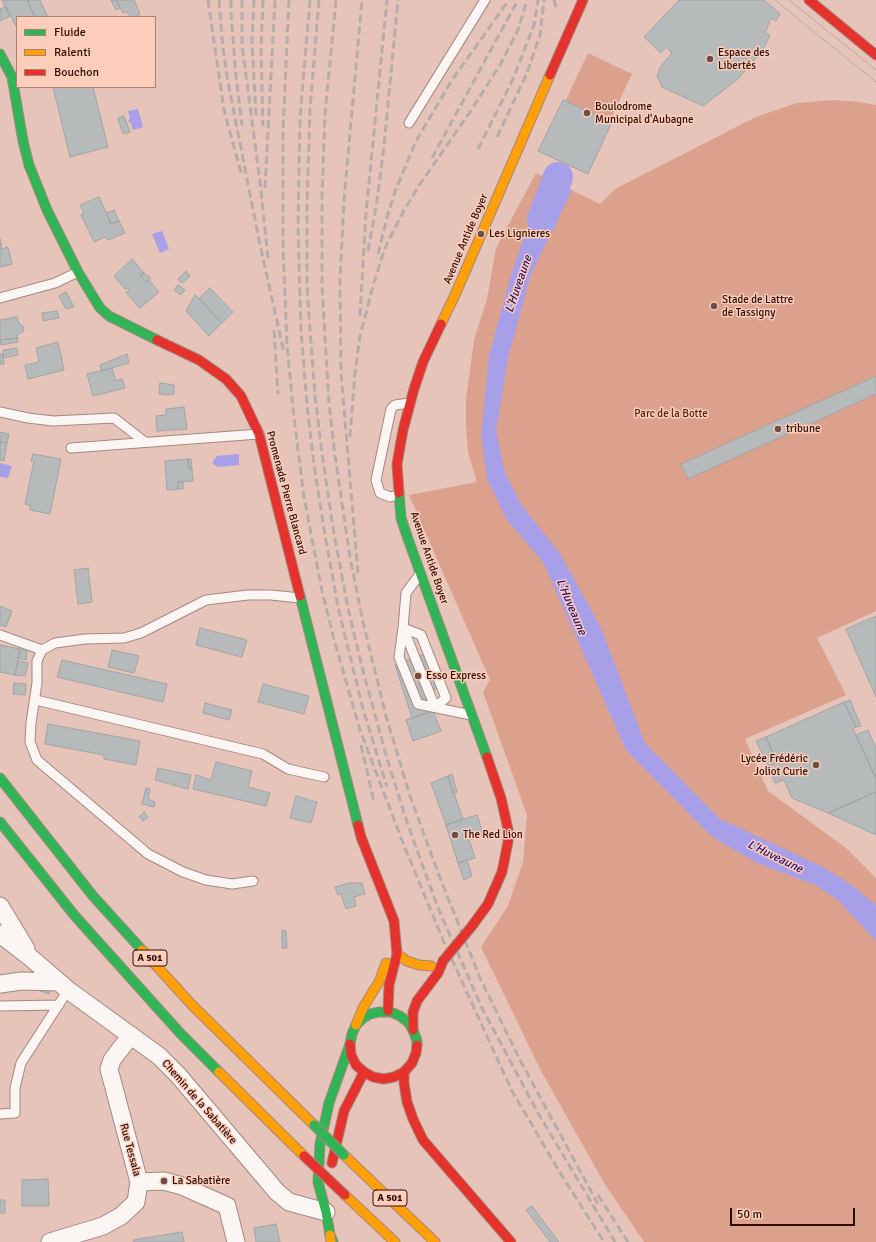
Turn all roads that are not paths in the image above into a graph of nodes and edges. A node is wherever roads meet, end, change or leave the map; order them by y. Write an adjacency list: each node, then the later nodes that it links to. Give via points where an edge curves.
1 (485, 0): 6 (lane)
2 (583, 0): 9 (main road, Avenue Antide Boyer, via 423,362)
3 (809, 0): 5 (main road)
4 (0, 54): 7 (main road, Promenade Pierre Blancard, via 12,76 29,165 47,210)
5 (876, 55)
6 (410, 123)
7 (78, 272): 8 (lane, via 55,283); 11 (main road, Promenade Pierre Blancard, via 100,308 109,316 199,360 226,379 240,396)
8 (0, 298)
9 (410, 403): 14 (main road, Avenue Antide Boyer, via 402,430 397,464); 14 (lane, via 395,405 391,409 376,480 380,493)
10 (0, 412): 12 (lane, via 53,421 114,418)
11 (259, 434): 12 (lane); 16 (main road, Promenade Pierre Blancard)
12 (145, 442): 13 (lane)
13 (71, 448)
14 (398, 495): 15 (main road, Avenue Antide Boyer, via 401,518)
15 (420, 573): 17 (lane, via 406,593); 22 (main road, Avenue Antide Boyer)
16 (300, 598): 19 (lane, via 248,594 206,600 142,633 124,638 55,643); 28 (main road, Promenade Pierre Blancard, via 361,837)
17 (403, 628): 21 (lane); 21 (lane, via 399,656 418,704); 21 (lane, via 421,635 424,642 446,698)
18 (0, 635): 19 (lane)
19 (42, 650): 20 (lane, via 37,661)
20 (36, 700): 23 (lane, via 262,754 288,769); 26 (lane, via 30,742 37,760 148,854 183,872 206,880 232,884)
21 (435, 707): 22 (lane)
22 (472, 715): 32 (main road, Avenue Antide Boyer, bridge, via 501,798 508,829 508,842 506,856 488,904)
23 (324, 777)
24 (0, 778): 51 (main road, A 501, bridge, via 93,896 192,1005)
25 (0, 822): 50 (main road, A 501, bridge, via 75,916 175,1027 304,1156)
26 (253, 881)
27 (0, 906): 31 (street)
28 (396, 932): 30 (main road, Promenade Pierre Blancard); 38 (main road, via 380,980)
29 (0, 934): 31 (street, Chemin de la Sabatière)
30 (397, 954): 32 (main road, Avenue Antide Boyer, via 428,969); 37 (main road, Promenade Pierre Blancard, via 389,985)
31 (31, 958): 34 (street, Chemin de la Sabatière)
32 (443, 960): 39 (main road, Avenue Antide Boyer, via 438,973 417,1001 413,1012)
33 (0, 984): 34 (street, via 21,982)
34 (64, 986): 35 (lane); 40 (street, Chemin de la Sabatière)
35 (59, 1005): 36 (lane); 44 (lane, via 21,1063 15,1088 15,1114)
36 (0, 1006)
37 (392, 1010): 38 (main road, via 370,1014); 39 (main road)
38 (356, 1025): 41 (main road)
39 (413, 1030): 43 (main road, via 417,1041 416,1052 412,1063)
40 (131, 1035): 45 (street, Rue Tessala, via 112,1060 109,1069); 46 (street, Chemin de la Sabatière, via 178,1074 277,1192 289,1202)
41 (350, 1044): 42 (main road, via 351,1055 356,1065); 46 (main road, via 329,1103 320,1144 318,1182)
42 (364, 1072): 43 (main road, via 384,1079); 46 (main road, via 344,1111 335,1148)
43 (404, 1072): 52 (main road, via 407,1102 423,1140)
44 (0, 1114)
45 (139, 1182): 48 (street, Rue Tessala, via 136,1202 121,1216 103,1226); 49 (street, via 170,1182 227,1206)
46 (326, 1212): 47 (main road)
47 (332, 1240)
48 (50, 1242)
49 (236, 1242)
50 (395, 1242)
51 (435, 1242)
52 (511, 1242)

